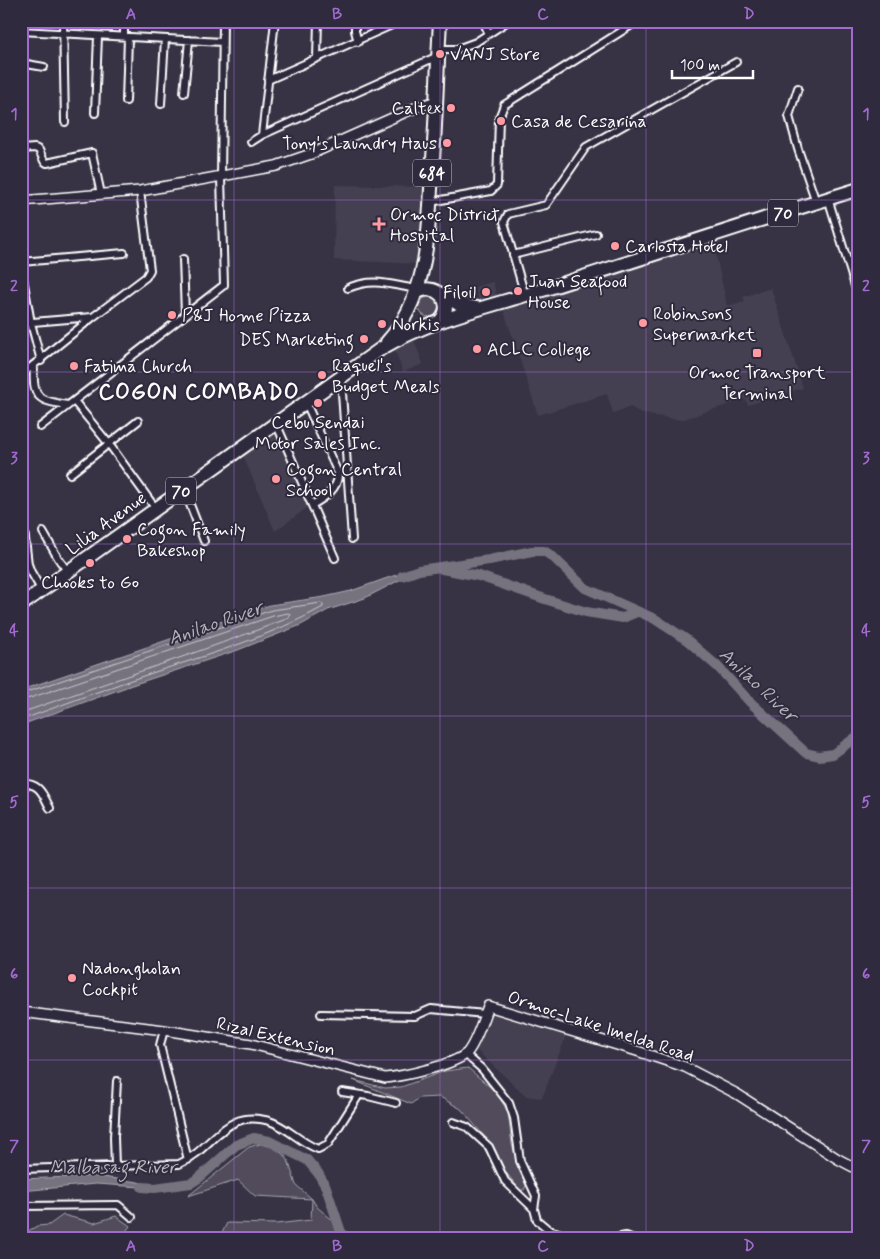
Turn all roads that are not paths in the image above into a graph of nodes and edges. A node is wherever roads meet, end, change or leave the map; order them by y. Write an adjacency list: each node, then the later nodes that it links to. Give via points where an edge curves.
1 (63, 21): 14 (street)
2 (124, 21): 16 (street)
3 (223, 21): 19 (street)
4 (275, 21): 26 (street)
5 (318, 21): 22 (street)
6 (355, 21): 20 (street)
7 (440, 21): 21 (highway, 684)
8 (483, 21): 13 (street)
9 (508, 21): 13 (street)
10 (638, 21): 43 (street, via 504,105 499,118 496,185 491,191)
11 (393, 23): 20 (street)
12 (21, 31): 14 (street)
13 (488, 32): 21 (street, via 476,42)
14 (63, 34): 15 (street); 33 (street)
15 (98, 36): 16 (street); 32 (street)
16 (126, 38): 17 (street); 29 (street)
17 (165, 38): 18 (street); 31 (street)
18 (189, 40): 19 (street); 28 (street)
19 (222, 42): 37 (street)
20 (358, 42): 22 (street)
21 (438, 52): 30 (highway, 684); 34 (street)
22 (317, 58): 26 (street)
23 (21, 62): 25 (street)
24 (736, 62): 47 (street, via 586,147 546,205 508,214 504,222)
25 (44, 67)
26 (268, 80): 34 (street)
27 (798, 88): 41 (street, via 789,116 798,149)
28 (184, 93)
29 (126, 101)
30 (437, 101): 37 (street, via 311,154 276,166); 43 (highway, 684)
31 (160, 104)
32 (95, 113)
33 (64, 122)
34 (262, 135): 35 (street)
35 (251, 142)
36 (21, 149): 40 (street, via 39,150 47,163 92,153)
37 (221, 177): 39 (street); 58 (street, via 224,285)
38 (859, 189): 41 (highway, 70)
39 (140, 191): 40 (street); 59 (street, via 150,270 146,277)
40 (101, 194): 42 (street)
41 (822, 200): 55 (highway, 70); 56 (street)
42 (21, 201)
43 (430, 202): 46 (highway, 684)
44 (596, 234): 47 (street)
45 (124, 253): 49 (street)
46 (426, 254): 53 (highway, 684, via 428,273); 54 (highway, 684)
47 (513, 256): 55 (street)
48 (183, 259): 58 (street)
49 (21, 262)
50 (21, 267): 51 (street)
51 (23, 284): 62 (street)
52 (348, 288): 54 (street, via 376,281)
53 (440, 293): 54 (highway, via 428,289); 57 (highway, 70, via 465,306); 60 (highway, via 447,306)
54 (415, 296): 63 (highway, via 410,308 417,322); 64 (highway, 70, via 400,325)
55 (525, 296): 57 (highway, 70)
56 (859, 299)
57 (482, 308): 60 (highway, 70)
58 (186, 314): 69 (street)
59 (93, 317): 62 (street); 65 (street)
60 (440, 321): 63 (highway, 70)
61 (21, 323): 62 (street)
62 (31, 323): 65 (street)
63 (426, 325): 64 (highway, 70)
64 (382, 348): 68 (highway, Lilia Avenue / 70)
65 (41, 361): 66 (street)
66 (34, 366): 67 (street); 69 (street, via 32,386 40,397 50,402)
67 (21, 375)
68 (341, 378): 70 (highway, Lilia Avenue / 70); 81 (street)
69 (71, 403): 73 (street); 74 (street)
70 (306, 403): 72 (highway, Lilia Avenue / 70); 78 (street, via 338,473 337,484 331,492)
71 (138, 421): 74 (street)
72 (276, 423): 76 (highway, Lilia Avenue / 70); 78 (street)
73 (40, 426)
74 (109, 444): 75 (street); 79 (street)
75 (70, 474)
76 (184, 489): 79 (highway, Lilia Avenue / 70); 82 (street)
77 (21, 504): 85 (street, via 28,564)
78 (312, 505): 83 (street)
79 (156, 509): 84 (highway, Lilia Avenue / 70)
80 (43, 532): 84 (street)
81 (352, 540)
82 (204, 542)
83 (335, 558)
84 (68, 572): 85 (highway, Lilia Avenue / 70)
85 (42, 591): 86 (highway, Lilia Avenue / 70)
86 (21, 605)
87 (21, 783): 88 (street, via 40,789)
88 (50, 808)
89 (486, 1010): 91 (street, via 431,1009 415,1016); 93 (street); 102 (street, Ormoc-Lake Imelda Road, via 685,1067 737,1094)
90 (21, 1012): 92 (street, Rizal Extension)
91 (321, 1014)
92 (164, 1030): 93 (street, Rizal Extension, via 251,1044 385,1078 404,1076); 99 (street, via 160,1045)
93 (465, 1054): 104 (street, via 473,1059 509,1103 520,1161 536,1196)
94 (117, 1081): 100 (street)
95 (342, 1092): 96 (street)
96 (359, 1095): 97 (street); 99 (street, via 324,1147 314,1148 274,1123 245,1120 224,1128)
97 (396, 1103)
98 (453, 1122): 104 (street, via 467,1127 489,1147 504,1180)
99 (188, 1160): 100 (street, via 179,1164)
100 (115, 1166): 101 (street)
101 (21, 1169)
102 (859, 1170)
103 (21, 1206): 105 (street, via 118,1205)
104 (534, 1209): 106 (street, via 537,1220 549,1230)
105 (132, 1217)
106 (575, 1238)
107 (616, 1238): 108 (street)
108 (631, 1238)

